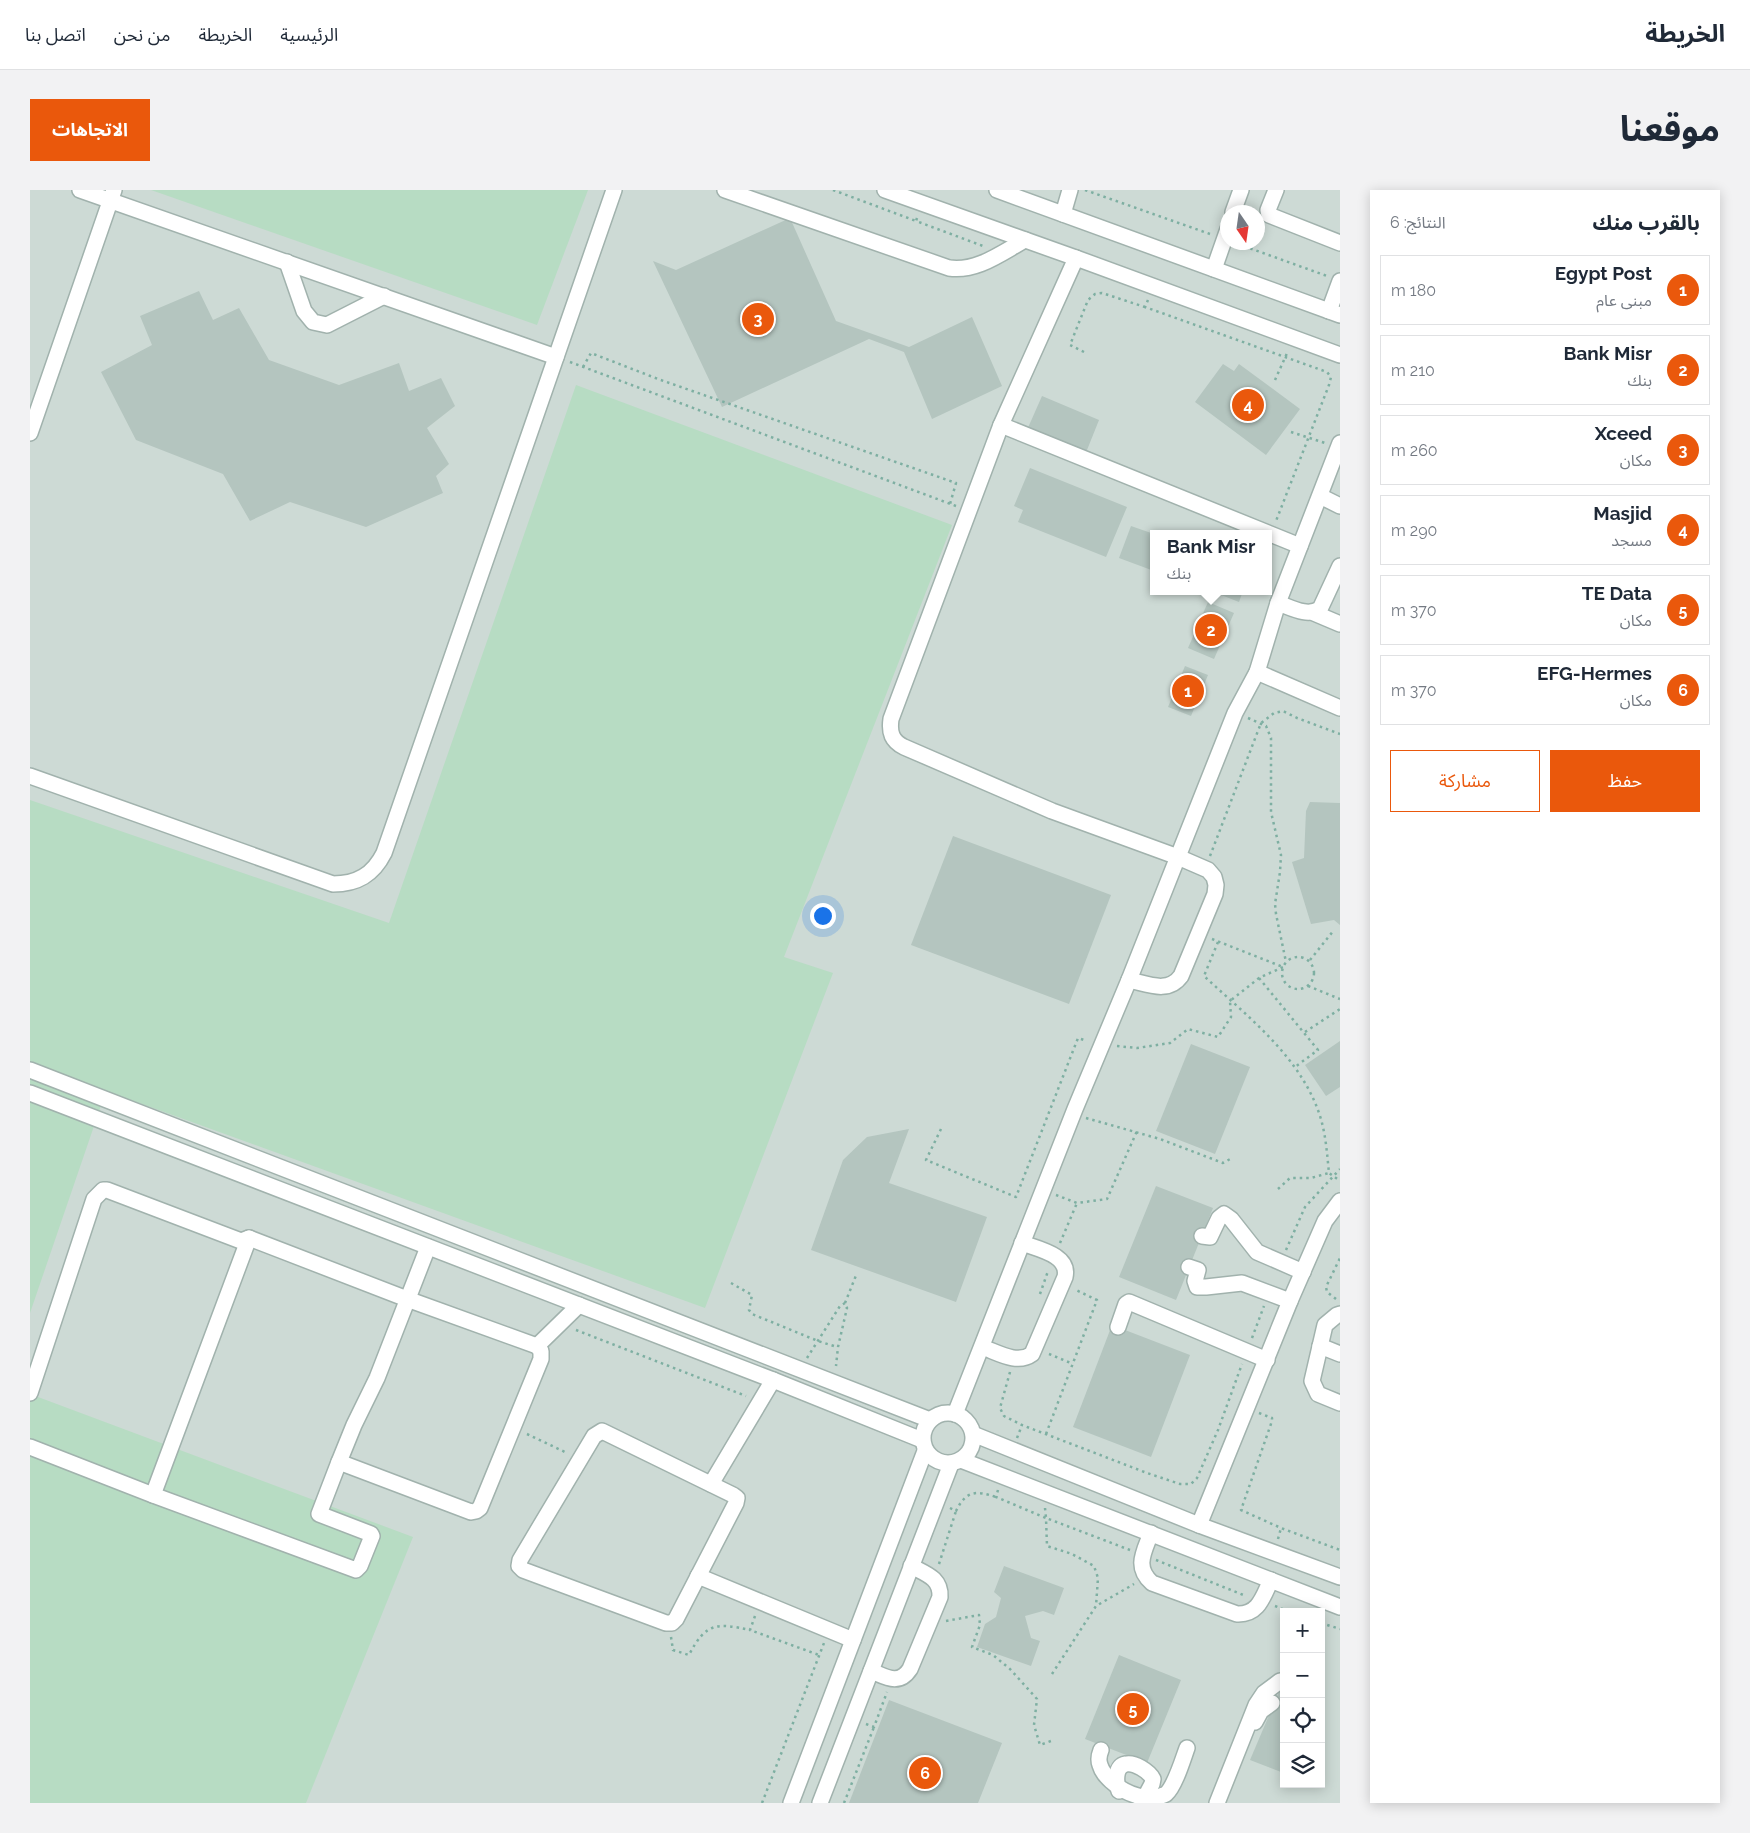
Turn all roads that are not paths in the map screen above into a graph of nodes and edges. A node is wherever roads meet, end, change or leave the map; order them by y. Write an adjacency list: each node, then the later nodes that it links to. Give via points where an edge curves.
1 (80, 190): 9 (street)
2 (614, 190): 22 (street)
3 (725, 190): 12 (street, via 959,270 970,268)
4 (885, 190): 12 (street)
5 (1070, 190): 11 (street)
6 (1241, 190): 10 (street)
7 (1276, 190): 13 (street, via 1269,215)
8 (1007, 192): 11 (street)
9 (112, 195): 16 (street); 24 (street)
10 (1236, 205)
11 (1063, 214): 17 (street)
12 (1025, 240): 15 (street)
13 (1340, 243)
14 (1222, 250): 17 (street)
15 (1076, 258): 21 (street); 23 (street)
16 (287, 262): 19 (street); 19 (street, via 304,311 313,322 327,325)
17 (1214, 269): 20 (street)
18 (1336, 279): 20 (street)
19 (384, 296): 22 (street)
20 (1334, 313)
21 (1338, 355)
22 (556, 357): 37 (street, via 384,853 369,874 352,882 333,884)
23 (1002, 425): 28 (street); 38 (street, via 891,719 892,736 904,747 1043,807)
24 (30, 433)
25 (1339, 445): 26 (street)
26 (1320, 496): 27 (street); 30 (street)
27 (1340, 506)
28 (1260, 530)
29 (1272, 535): 30 (street)
30 (1300, 546): 32 (street)
31 (1340, 566): 33 (street, via 1324,605)
32 (1278, 603): 33 (street); 35 (street)
33 (1314, 613): 34 (street)
34 (1340, 624)
35 (1257, 672): 36 (street); 38 (street, via 1235,713)
36 (1340, 708)
37 (30, 776)
38 (1178, 857): 39 (street); 39 (street, via 1205,869 1214,877 1215,894 1176,982 1163,987)
39 (1129, 980): 45 (street)
40 (30, 1070): 63 (street)
41 (30, 1093): 46 (street)
42 (1340, 1201): 48 (street, via 1325,1221)
43 (1202, 1236): 48 (street, via 1210,1237 1224,1214 1257,1252)
44 (249, 1238): 49 (street); 60 (street, via 241,1241 103,1190 94,1199); 70 (street)
45 (1022, 1243): 56 (street); 56 (street, via 1059,1258 1066,1272 1062,1283 1036,1348 1027,1358 1015,1359)
46 (428, 1247): 49 (street); 51 (street)
47 (1189, 1267): 50 (street, via 1198,1270 1196,1284 1201,1288 1242,1283)
48 (1303, 1272): 50 (street)
49 (407, 1299): 54 (street); 67 (street, via 377,1378)
50 (1290, 1301): 58 (street)
51 (579, 1306): 54 (street); 59 (street)
52 (1340, 1314): 55 (street, via 1325,1325)
53 (1118, 1327): 58 (street, via 1129,1302)
54 (538, 1346): 67 (street, via 540,1359 480,1508 474,1512)
55 (1320, 1346): 57 (street); 61 (street, via 1312,1381 1318,1394)
56 (982, 1347): 62 (street)
57 (1340, 1354)
58 (1267, 1360): 71 (street)
59 (773, 1380): 65 (street); 69 (street)
60 (30, 1393)
61 (1340, 1403)
62 (955, 1414): 63 (street, via 942,1414); 64 (street, via 967,1421)
63 (930, 1420): 65 (street, via 925,1426)
64 (973, 1434): 68 (street, via 971,1449); 71 (street)
65 (924, 1446): 68 (street, via 936,1461); 78 (street)
66 (30, 1447): 70 (street)
67 (339, 1462): 70 (street, via 319,1514 371,1534 356,1570)
68 (956, 1462): 72 (street); 73 (street)
69 (711, 1484): 74 (street, via 733,1494 737,1501); 74 (street, via 602,1432 594,1436 519,1566 669,1624 676,1619)
70 (153, 1495)
71 (1199, 1525): 75 (street)
72 (1151, 1533): 76 (street); 76 (street, via 1141,1561 1142,1569 1152,1583 1237,1614 1245,1614 1258,1605)
73 (911, 1566): 79 (street); 79 (street, via 934,1578 940,1597 906,1676 892,1679)
74 (698, 1576): 78 (street)
75 (1340, 1577)
76 (1271, 1580): 77 (street)
77 (1340, 1607)
78 (853, 1640): 86 (street)
79 (871, 1671): 87 (street)
80 (1280, 1681): 89 (street, via 1256,1704)
81 (1272, 1703): 90 (street, via 1257,1717 1228,1789)
82 (1187, 1748): 85 (street, via 1167,1793)
83 (1101, 1750): 84 (street, via 1100,1768)
84 (1117, 1787): 85 (street); 85 (street, via 1118,1771 1122,1765 1129,1764 1147,1771 1152,1784); 88 (street)
85 (1143, 1801)
86 (791, 1803)
87 (820, 1803)
88 (1124, 1803)
89 (1217, 1803)
90 (1228, 1803)

